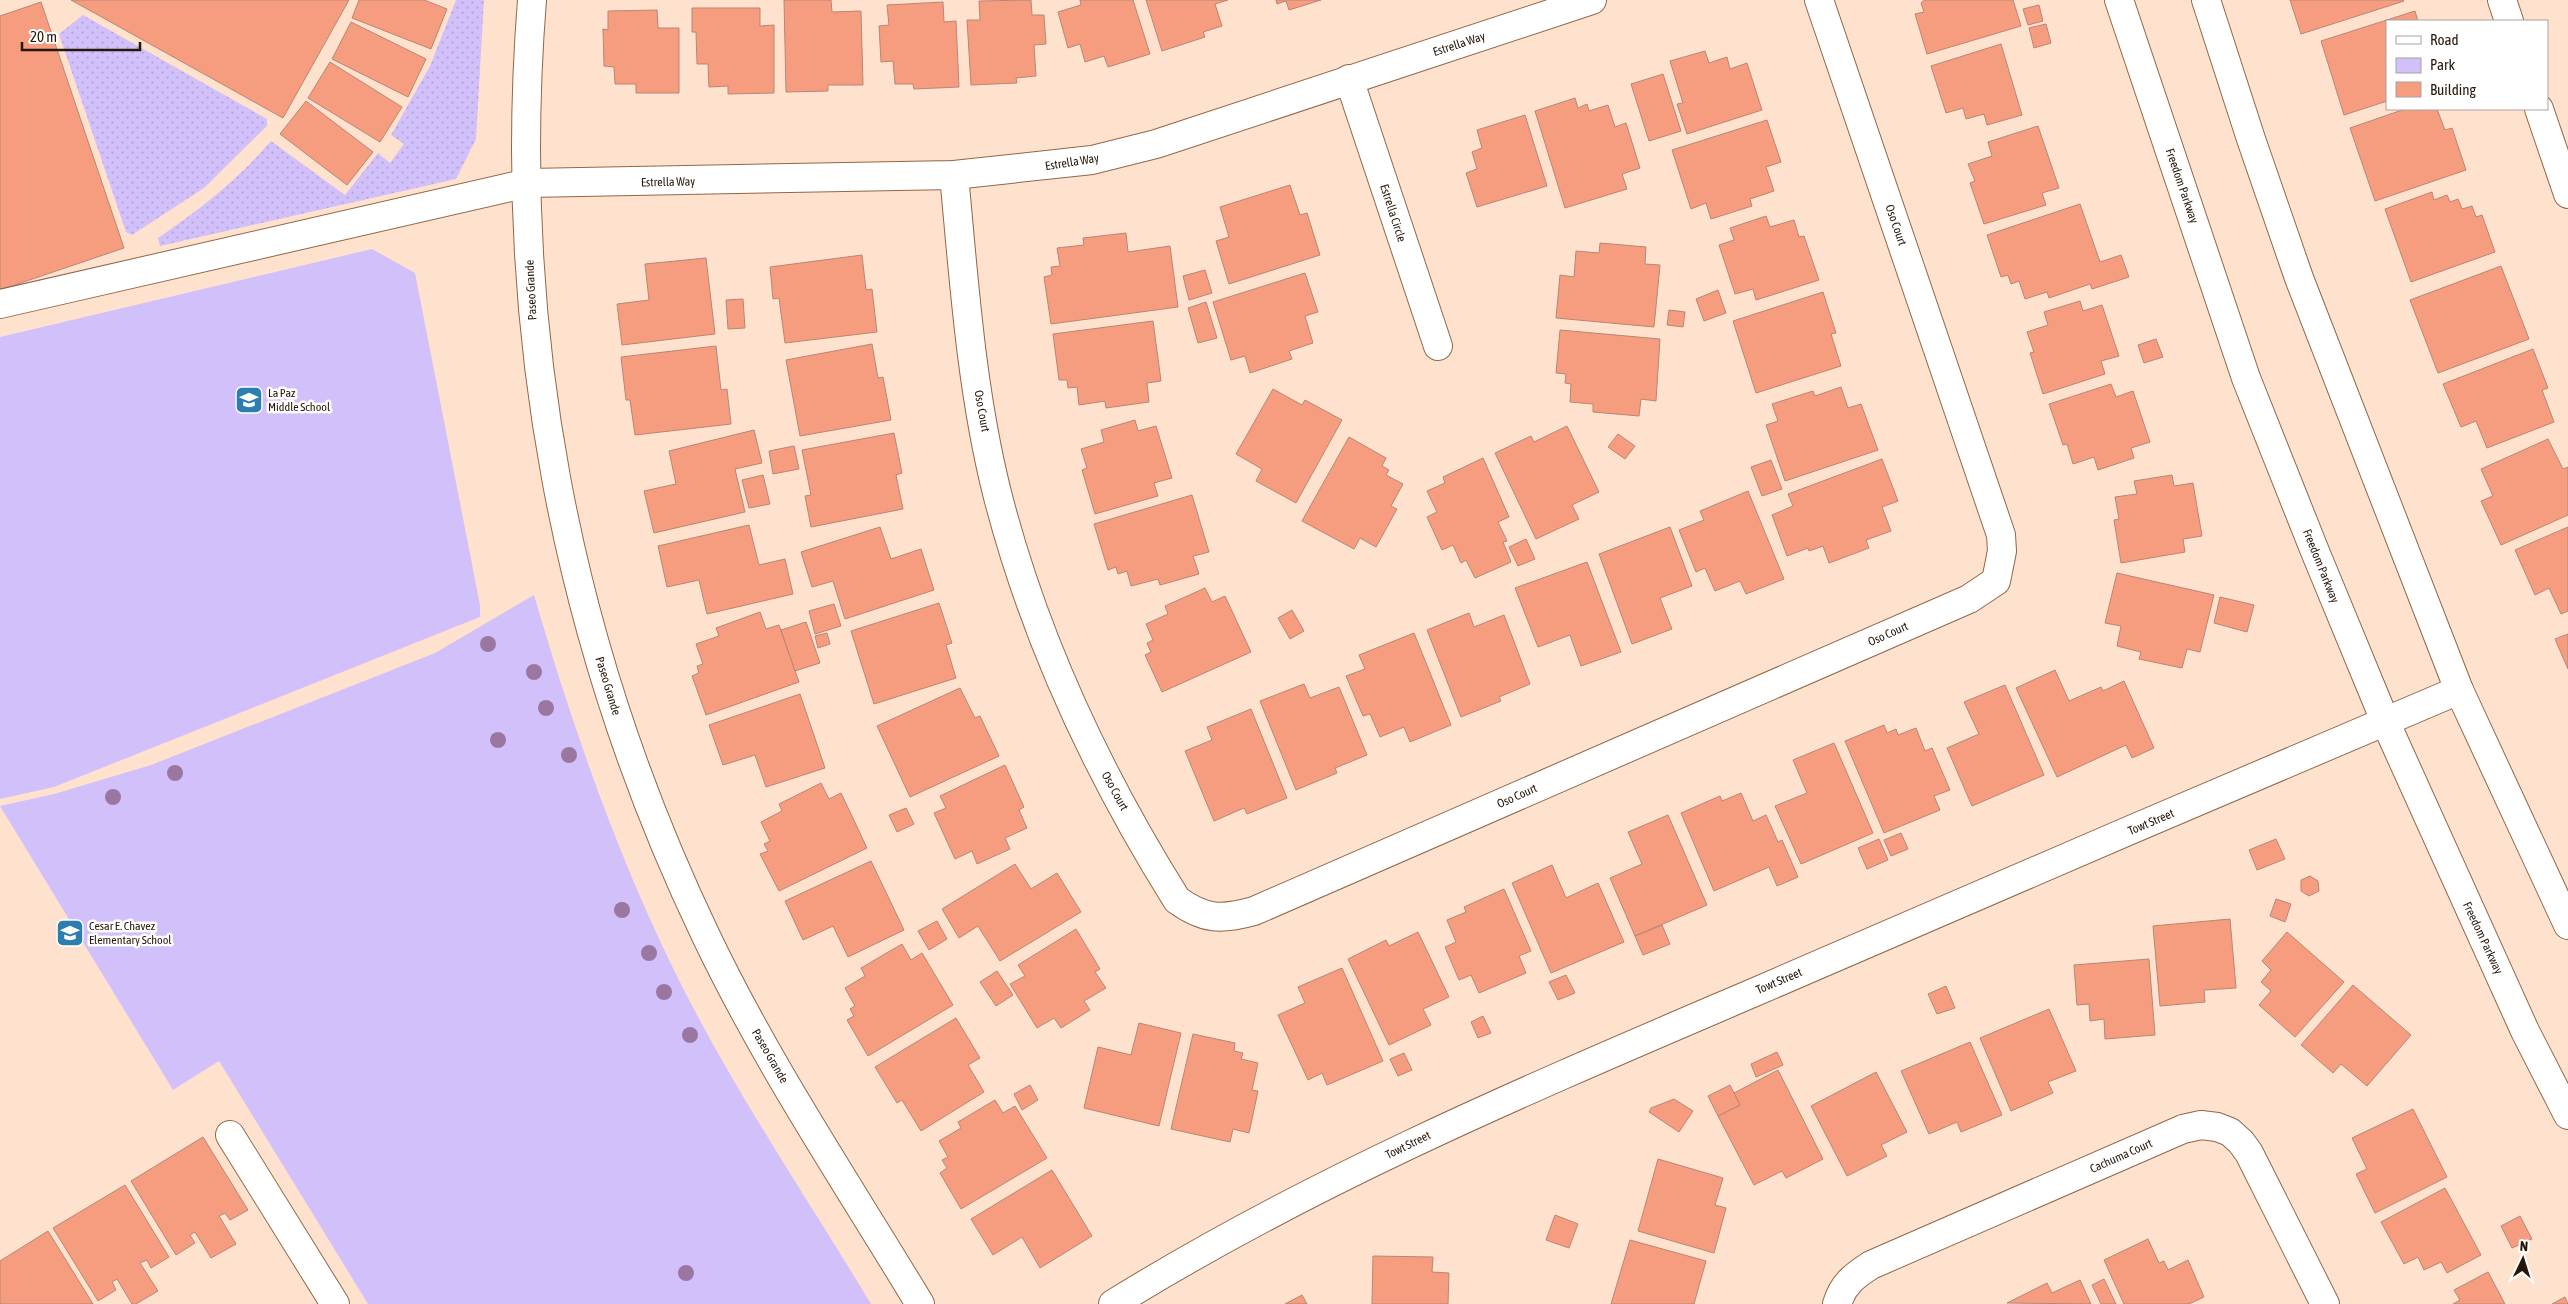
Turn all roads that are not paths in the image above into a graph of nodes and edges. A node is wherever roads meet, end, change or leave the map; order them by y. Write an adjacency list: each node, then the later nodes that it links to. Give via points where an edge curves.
1 (532, 0): 11 (street, Paseo Grande, via 526,110)
2 (1592, 0): 8 (street, Estrella Way)
3 (1819, 0): 10 (street, Oso Court, via 2001,535 2002,551 1996,581 1960,603 1263,907 1235,916 1215,918 1195,913 1177,900 1094,753 1043,638 997,491 979,402)
4 (2119, 0): 16 (street, Freedom Parkway, via 2246,378)
5 (2206, 0): 15 (street, via 2299,278)
6 (2502, 0): 7 (street)
7 (2509, 20)
8 (1349, 79): 10 (street, Estrella Way, via 1156,144 1092,160); 14 (street, Estrella Circle)
9 (2539, 110): 12 (street)
10 (954, 176): 11 (street, Estrella Way)
11 (528, 183): 13 (street, Estrella Way); 22 (street, Paseo Grande, via 531,304 549,446 582,600 642,790 706,936 737,997 777,1070)
12 (2568, 194)
13 (0, 304)
14 (1438, 346)
15 (2459, 690): 16 (street, Towt Street); 17 (street)
16 (2385, 721): 18 (street, Freedom Parkway, via 2526,1031); 23 (street, Towt Street, via 1472,1115 1268,1214)
17 (2568, 925)
18 (2568, 1114)
19 (230, 1135): 21 (street)
20 (1839, 1298): 24 (street, Cachuma Court, via 1853,1276 1892,1255 2183,1128 2200,1125 2230,1132 2249,1154)
21 (335, 1304)
22 (920, 1304)
23 (1113, 1304)
24 (2325, 1304)

